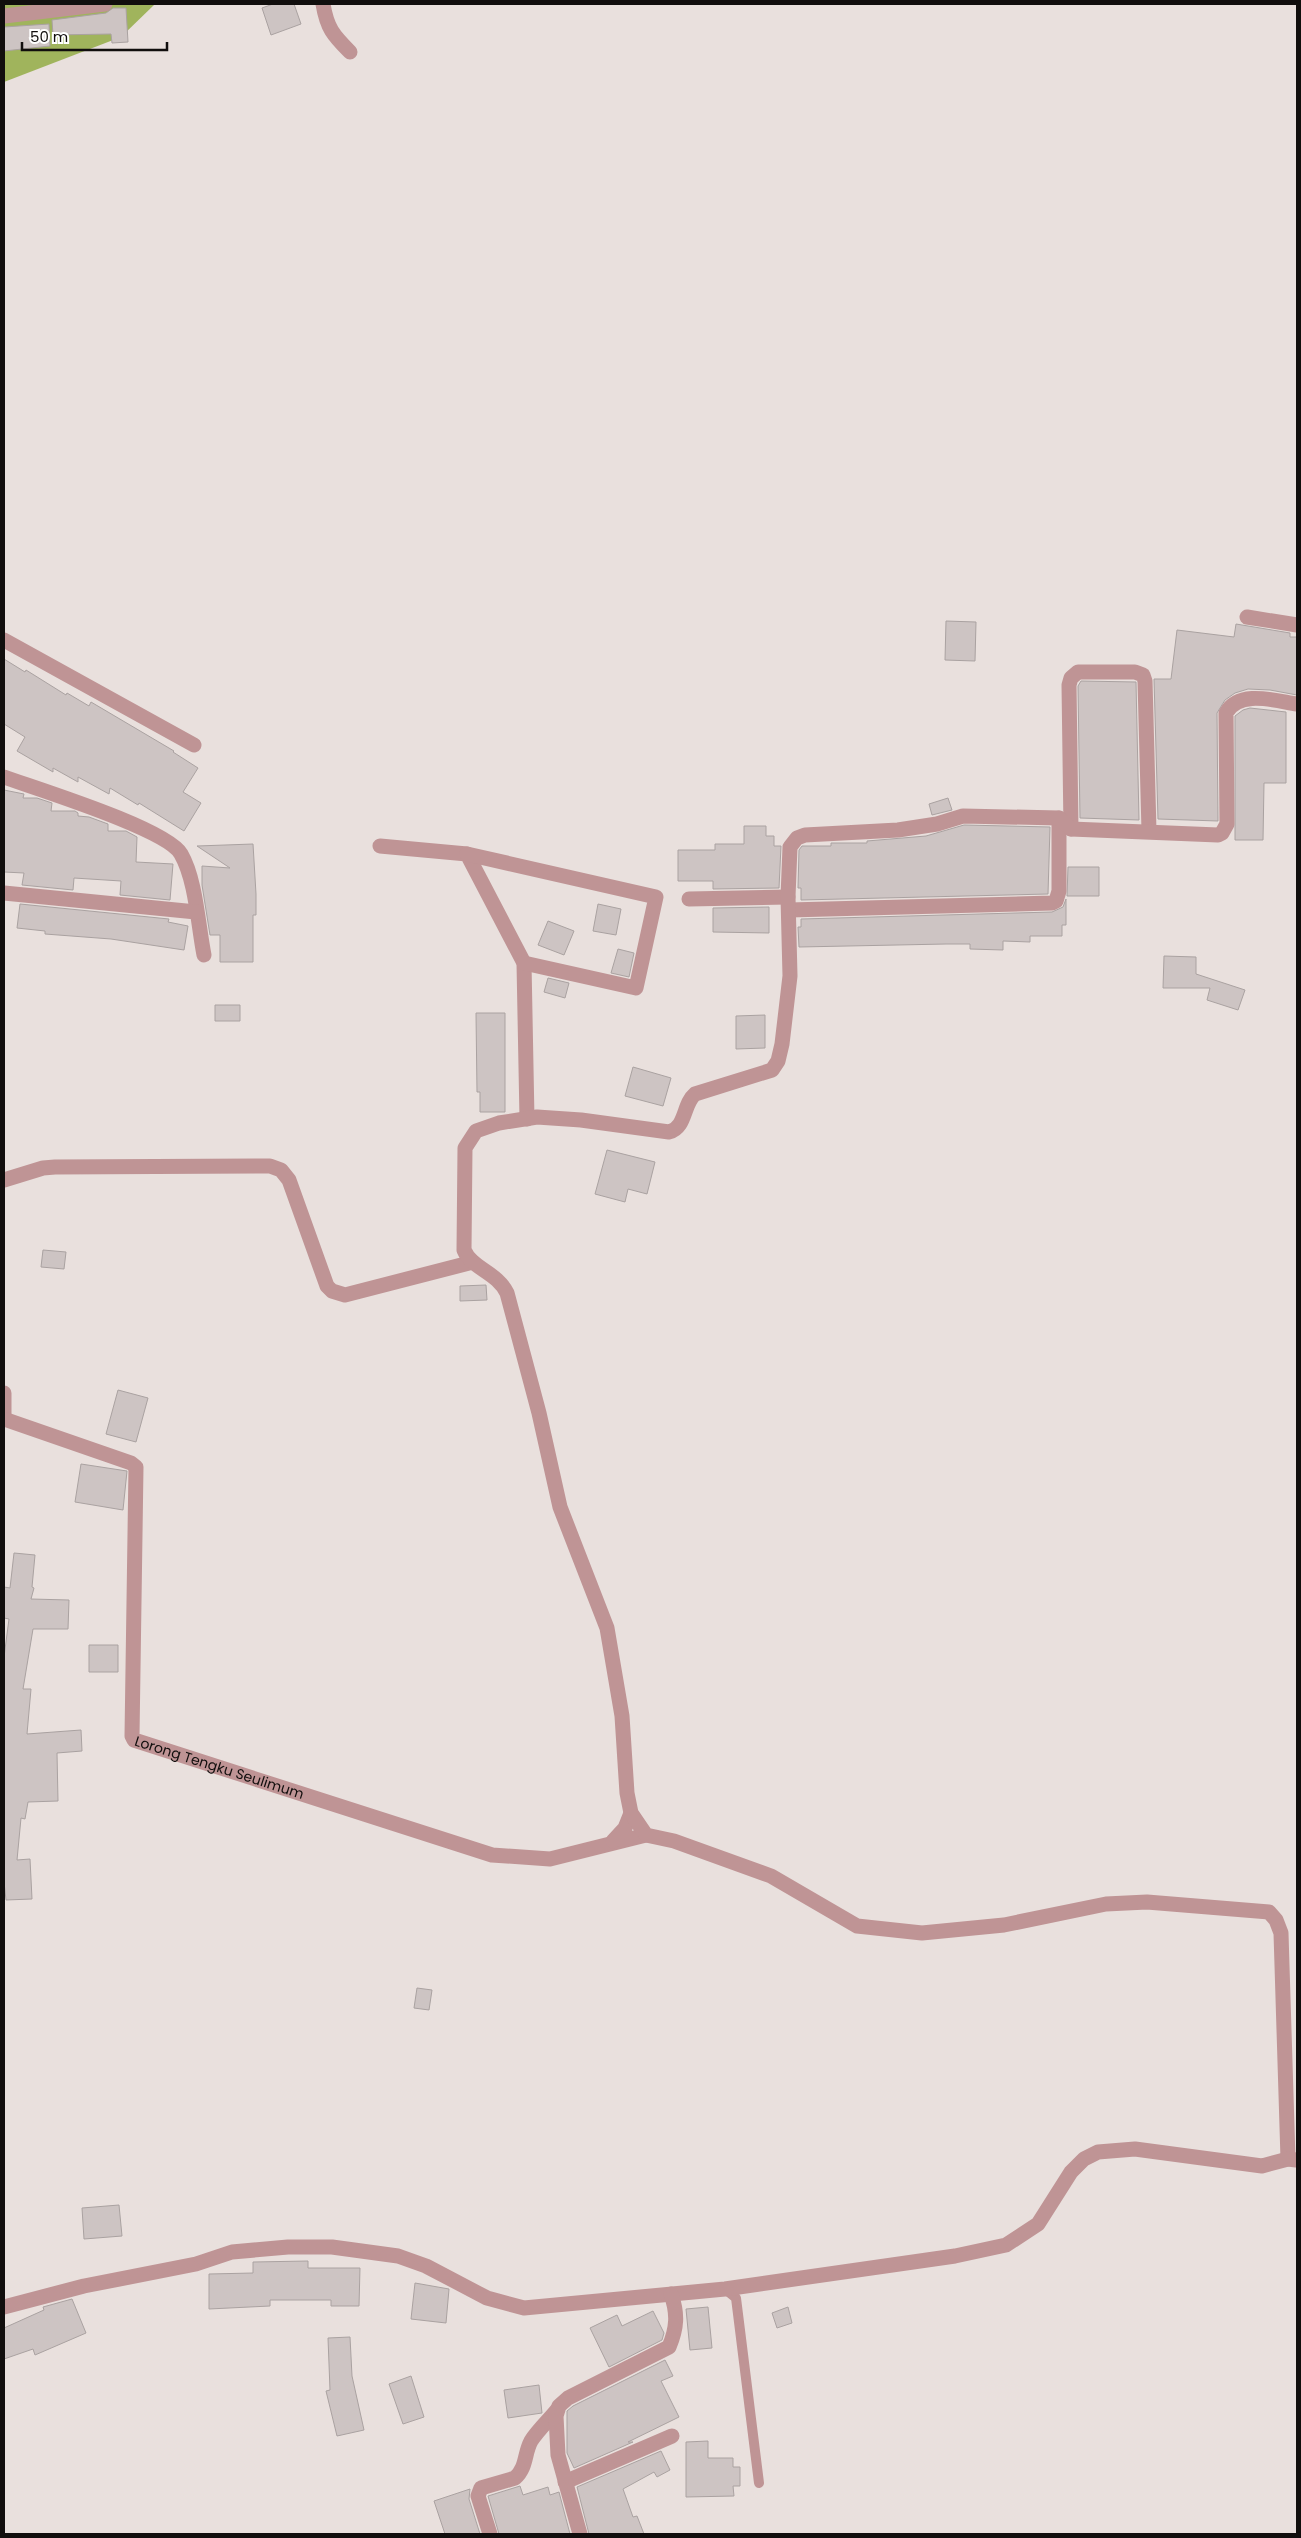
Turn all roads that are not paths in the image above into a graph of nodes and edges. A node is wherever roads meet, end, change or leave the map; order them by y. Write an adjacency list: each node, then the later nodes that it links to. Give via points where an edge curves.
1 (105, 4): 3 (street)
2 (323, 4): 4 (street, via 331,32)
3 (4, 16)
4 (350, 52)
5 (1247, 617): 6 (street)
6 (1297, 625)
7 (4, 640): 9 (street)
8 (1297, 704): 13 (street, via 1250,699 1229,707 1226,713 1225,761 1227,824 1222,833 1212,836)
9 (194, 745)
10 (4, 777): 19 (street, via 152,831 166,840 180,852 188,868)
11 (1058, 818): 12 (street); 18 (street, via 963,816 898,830 805,835 797,838 790,847); 18 (street, via 1058,891 1056,901 1052,903)
12 (1071, 829): 13 (street); 13 (street, via 1068,685 1078,672 1134,672 1143,675 1146,681)
13 (1149, 831)
14 (380, 846): 15 (street)
15 (467, 854): 21 (street); 21 (street, via 656,897 636,988)
16 (4, 893): 19 (street)
17 (689, 899): 18 (street)
18 (788, 903): 22 (street, via 790,976 782,1044 772,1070 695,1094 689,1099 681,1122 668,1132 581,1120)
19 (196, 912): 20 (street)
20 (204, 955)
21 (524, 963): 22 (street)
22 (527, 1119): 24 (street, via 476,1131 467,1142 464,1250)
23 (4, 1180): 24 (street, via 55,1167 270,1166 281,1170 289,1180 327,1286 332,1291 345,1295)
24 (473, 1262): 28 (street, via 499,1279 507,1293 560,1507 607,1628 622,1716)
25 (4, 1394): 26 (street)
26 (4, 1414)
27 (4, 1419): 30 (street, Lorong Tengku Seulimum, via 136,1467 134,1740 492,1855 550,1858)
28 (631, 1813): 29 (street); 30 (street)
29 (646, 1835): 30 (street, Lorong Tengku Seulimum); 31 (street, via 674,1841 770,1876 846,1922 866,1928 922,1933 1004,1925 1094,1905 1147,1902 1269,1912 1281,1933)
30 (614, 1842)
31 (1293, 2159): 32 (street, via 1262,2166 1135,2149 1098,2152 1084,2159 1071,2172 1038,2224 1006,2245 946,2258)
32 (726, 2289): 33 (street); 38 (lane, via 736,2298)
33 (671, 2294): 34 (street, via 516,2308 487,2298 426,2266 398,2256 332,2246 288,2246 232,2252 196,2264 84,2286); 35 (street, via 676,2308 676,2330 670,2348 568,2398)
34 (4, 2307)
35 (558, 2410): 37 (street, via 558,2454); 39 (street, via 533,2438 520,2474 481,2488 478,2496)
36 (672, 2436): 37 (street)
37 (565, 2482): 40 (street)
38 (759, 2483)
39 (490, 2534)
40 (580, 2534)

